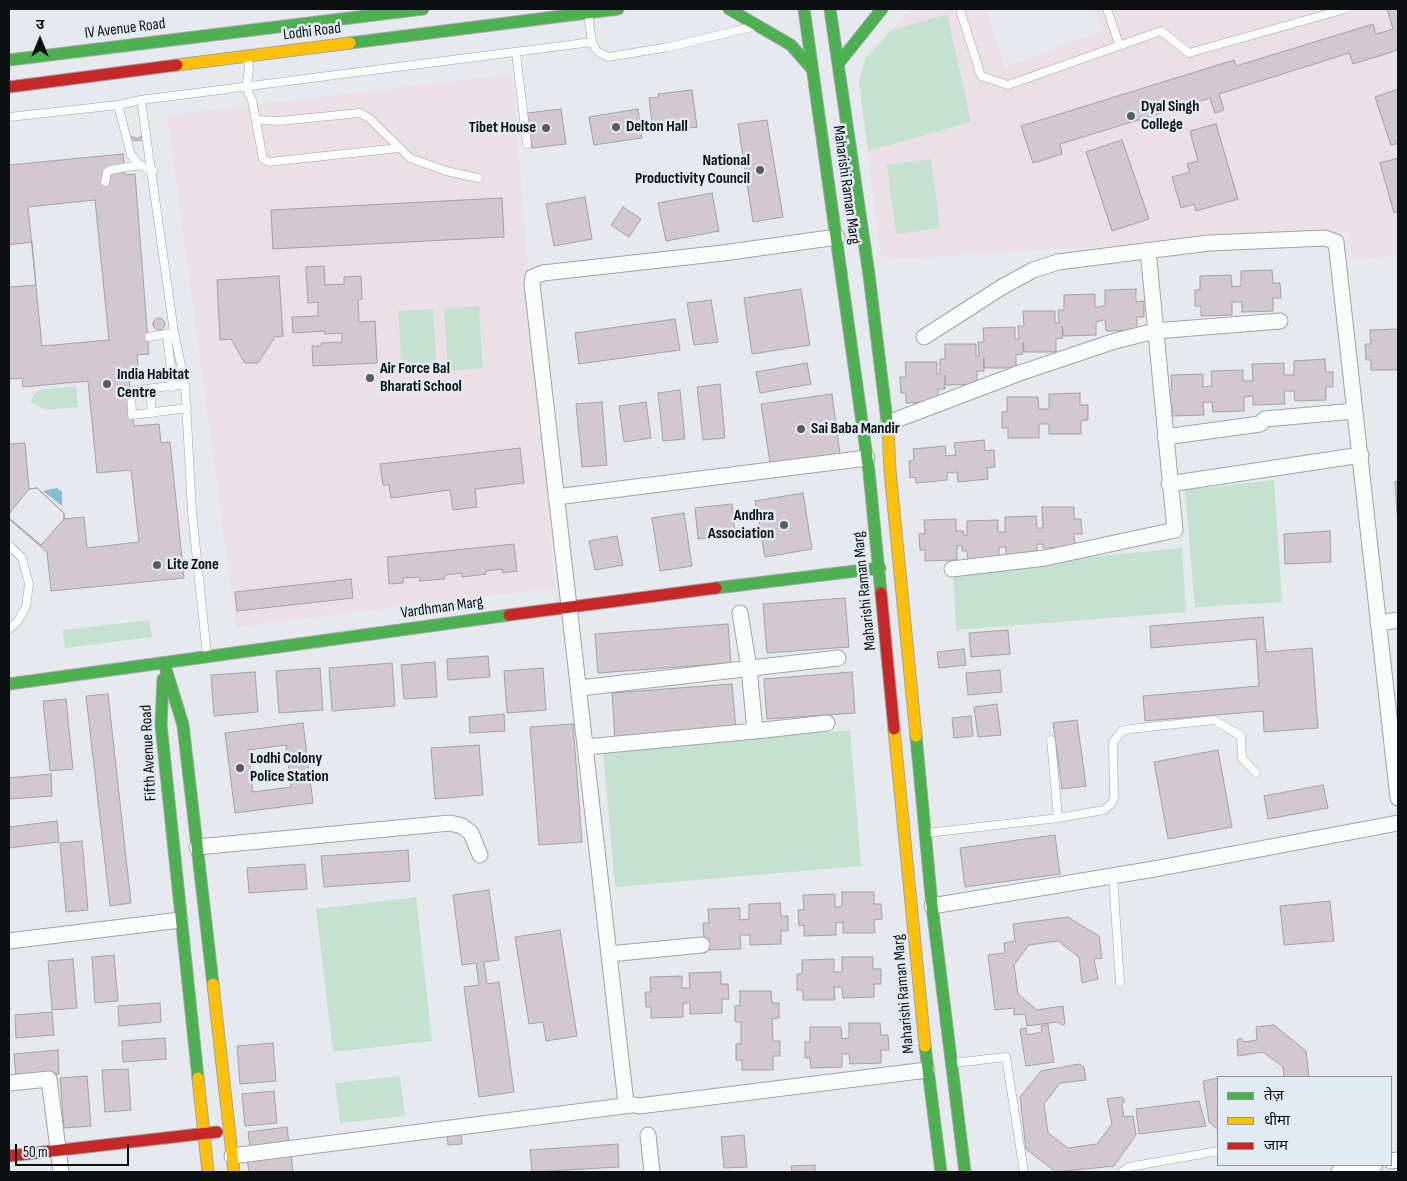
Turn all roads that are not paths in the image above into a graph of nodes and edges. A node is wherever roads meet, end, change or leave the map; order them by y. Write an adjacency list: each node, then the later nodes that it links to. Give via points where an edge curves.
1 (423, 9): 16 (main road, IV Avenue Road)
2 (618, 9): 10 (main road, Lodhi Road)
3 (729, 9): 11 (main road)
4 (804, 9): 18 (main road, Maharishi Raman Marg)
5 (830, 9): 17 (main road, Maharishi Raman Marg)
6 (882, 9): 17 (main road)
7 (1107, 9): 13 (lane)
8 (1345, 9): 13 (lane, via 1190,53 1161,31)
9 (960, 13): 13 (lane, via 981,76 1008,85)
10 (588, 14): 12 (lane); 15 (main road, Lodhi Road)
11 (759, 26): 12 (lane, via 608,57 597,51); 18 (main road, via 791,44)
12 (592, 42): 14 (lane)
13 (1119, 44)
14 (516, 53): 20 (lane); 25 (lane)
15 (248, 57): 19 (main road, Lodhi Road); 20 (lane)
16 (9, 60)
17 (838, 64): 44 (main road, Maharishi Raman Marg, via 870,275)
18 (812, 69): 31 (main road, Maharishi Raman Marg)
19 (9, 87)
20 (246, 88): 21 (lane); 24 (lane)
21 (141, 100): 22 (lane); 28 (lane)
22 (118, 105): 23 (lane); 27 (lane, via 131,155)
23 (9, 117)
24 (256, 120): 26 (lane, via 279,121 360,113); 26 (lane, via 261,153 269,162)
25 (527, 144)
26 (399, 148): 29 (lane, via 410,158)
27 (140, 165): 28 (lane); 30 (lane, via 110,170)
28 (153, 171): 35 (lane)
29 (478, 178)
30 (105, 182)
31 (837, 237): 47 (main road, Maharishi Raman Marg); 49 (street, via 722,254 543,272 533,277)
32 (1148, 250): 34 (street); 37 (street, via 1058,262 1034,270); 42 (street, via 1208,243 1333,239 1338,247)
33 (1280, 321): 34 (street)
34 (1155, 331): 44 (street, via 1017,374); 45 (street)
35 (171, 334): 36 (lane); 38 (lane); 39 (lane)
36 (149, 337)
37 (924, 337)
38 (185, 384): 39 (lane); 41 (lane)
39 (173, 387): 40 (lane)
40 (150, 389): 43 (lane); 43 (lane, via 130,391 131,405 132,415)
41 (187, 408): 43 (lane); 58 (lane, via 192,512)
42 (1355, 411): 45 (street, via 1265,419 1260,424); 46 (street)
43 (152, 413)
44 (888, 423): 73 (main road, Maharishi Raman Marg)
45 (1165, 437): 48 (street)
46 (1361, 455): 48 (street); 56 (street)
47 (867, 458): 49 (street); 51 (main road, Maharishi Raman Marg)
48 (1169, 484): 52 (street, via 1175,526 1172,531 1045,558)
49 (556, 497): 53 (street)
50 (9, 545): 57 (lane, via 22,558 29,584 26,607)
51 (880, 568): 53 (main road, Vardhman Marg); 84 (main road, Maharishi Raman Marg)
52 (952, 569)
53 (568, 607): 58 (main road, Vardhman Marg); 64 (street)
54 (740, 612): 61 (street)
55 (1398, 620): 56 (street)
56 (1378, 623): 70 (street)
57 (9, 629)
58 (207, 657): 60 (main road, Vardhman Marg)
59 (838, 658): 61 (street)
60 (164, 664): 63 (main road, Vardhman Marg); 74 (main road, Fifth Avenue Road, via 183,725); 78 (main road, Fifth Avenue Road, via 161,725)
61 (749, 668): 64 (street); 66 (street)
62 (9, 676): 63 (lane)
63 (9, 684)
64 (580, 688): 68 (street)
65 (827, 723): 66 (street)
66 (755, 731): 68 (street)
67 (1051, 740): 71 (lane)
68 (586, 747): 81 (street)
69 (1256, 774): 71 (lane, via 1242,758 1241,736 1214,720 1130,728 1122,731 1113,742 1112,803 1104,810)
70 (1398, 789)
71 (1058, 818): 73 (lane)
72 (1398, 823): 76 (street)
73 (926, 833): 77 (main road, Maharishi Raman Marg)
74 (197, 846): 75 (street, via 450,823 471,833); 87 (main road, Fifth Avenue Road)
75 (480, 855)
76 (1113, 876): 77 (street); 82 (lane)
77 (932, 906): 83 (main road, Maharishi Raman Marg)
78 (180, 920): 79 (street); 88 (main road, Fifth Avenue Road)
79 (9, 941)
80 (702, 946): 81 (street)
81 (609, 954): 86 (street, via 624,1098)
82 (1120, 983)
83 (950, 1064): 100 (main road, Maharishi Raman Marg); 101 (lane, via 1006,1058)
84 (927, 1070): 86 (street); 99 (main road, Maharishi Raman Marg)
85 (9, 1083): 90 (street, via 49,1079)
86 (630, 1105): 93 (street)
87 (230, 1130): 88 (main road); 93 (main road, Fifth Avenue Road)
88 (203, 1134): 90 (main road); 96 (main road, Fifth Avenue Road)
89 (648, 1134): 98 (street)
90 (59, 1150): 92 (main road); 95 (street)
91 (1217, 1151): 102 (lane, via 1129,1167)
92 (9, 1156)
93 (232, 1156): 97 (main road, Fifth Avenue Road)
94 (1370, 1166): 103 (street)
95 (61, 1172)
96 (208, 1172)
97 (234, 1172)
98 (652, 1172)
99 (941, 1172)
100 (965, 1172)
101 (1024, 1172)
102 (1122, 1172)
103 (1339, 1172)

